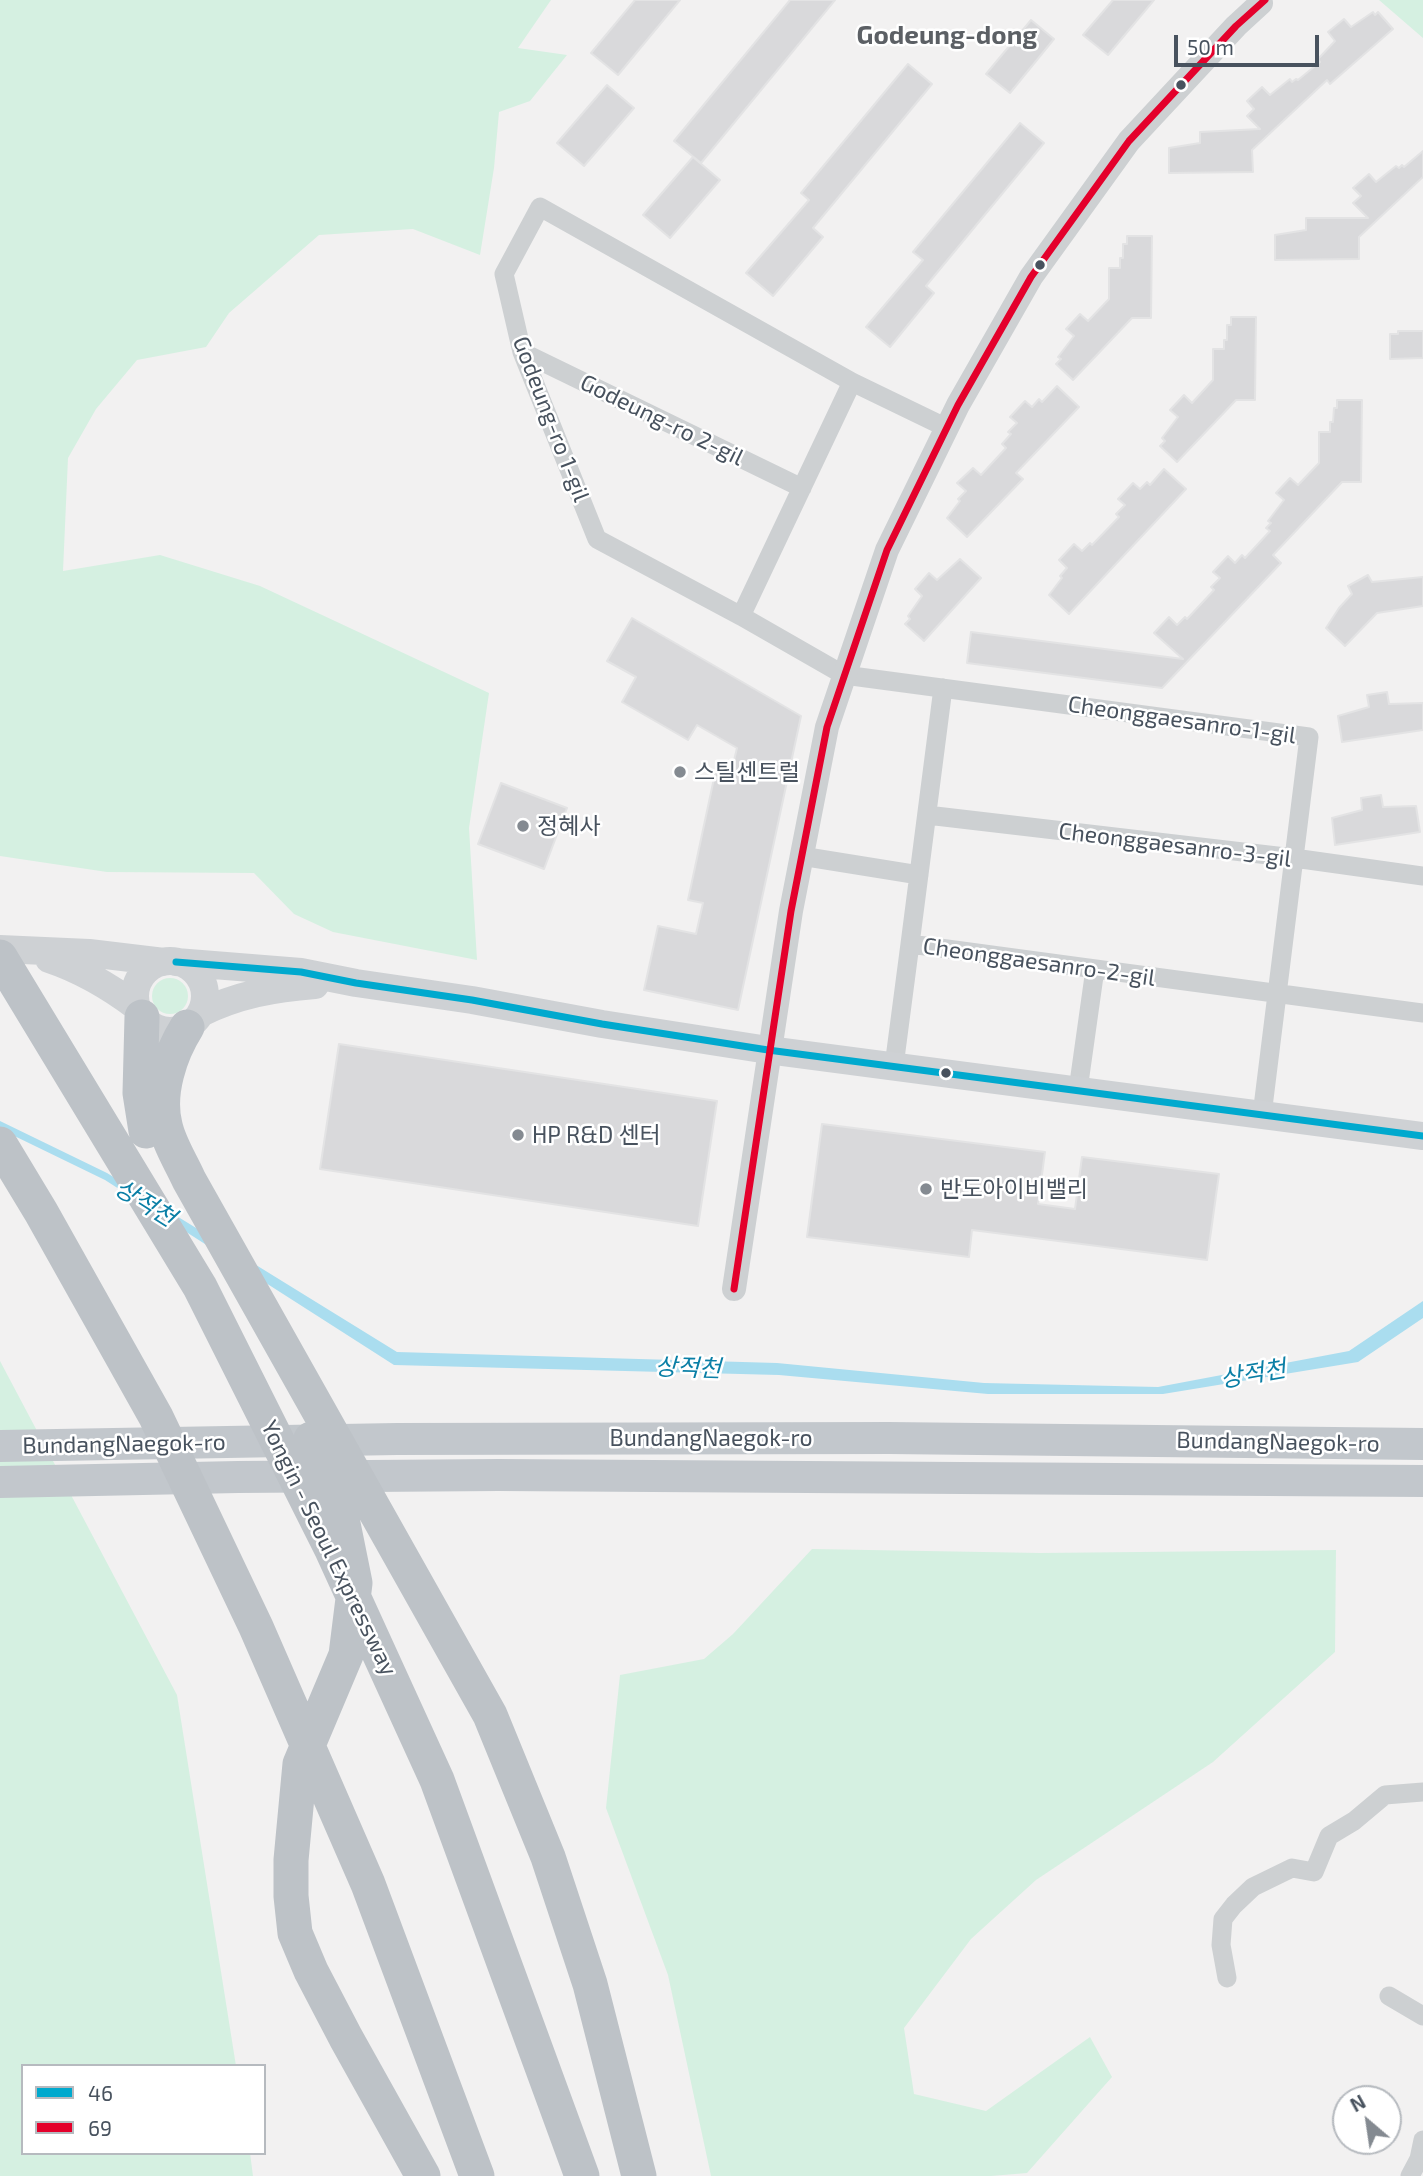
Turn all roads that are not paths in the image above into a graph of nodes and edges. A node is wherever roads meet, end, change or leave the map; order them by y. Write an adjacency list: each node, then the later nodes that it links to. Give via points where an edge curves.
1 (1261, 3): 4 (street, via 1129,141 1031,277)
2 (522, 352): 3 (street, Godeung-ro 1-gil, via 504,274 540,207); 5 (street, Godeung-ro 2-gil); 6 (street, Godeung-ro 1-gil, via 597,539)
3 (852, 382): 4 (street, Godeung-ro 1-gil); 5 (street)
4 (947, 428): 7 (street, via 887,550)
5 (802, 488): 6 (street)
6 (741, 616): 7 (street, Godeung-ro 1-gil)
7 (844, 675): 8 (street, Cheonggaesanro-1-gil); 10 (street, via 827,727)
8 (943, 688): 9 (street, Cheonggaesanro-2-gil); 11 (street, Cheonggaesanro-1-gil, via 1309,737)
9 (927, 815): 11 (street, Cheonggaesanro-3-gil); 12 (street, Cheonggaesanro-2-gil)
10 (801, 856): 12 (street); 23 (street)
11 (1294, 859): 13 (street, Cheonggaesanro-3-gil); 19 (street, Cheonggaesanro-1-gil)
12 (919, 875): 14 (street, Cheonggaesanro-2-gil)
13 (1423, 876)
14 (910, 944): 17 (street, Cheonggaesanro-2-gil); 24 (street)
15 (4, 952): 16 (main road, via 89,953); 20 (main road, via 41,956 86,974); 42 (highway, Yongin - Seoul Expressway, via 201,1287 332,1550 437,1780)
16 (170, 962): 18 (main road, via 300,972); 20 (main road, via 153,966 137,983); 22 (main road, via 187,965 202,981 205,1003)
17 (1095, 969): 19 (street, Cheonggaesanro-2-gil); 25 (street)
18 (356, 983): 22 (main road, via 254,993 222,1003); 23 (main road)
19 (1277, 994): 21 (street, Cheonggaesanro-2-gil); 26 (street, Cheonggaesanro-1-gil)
20 (139, 1012): 22 (main road, via 163,1031); 29 (highway, via 140,1093 148,1143)
21 (1423, 1013)
22 (194, 1020): 29 (highway, via 172,1057 162,1102)
23 (768, 1049): 24 (main road); 30 (street)
24 (894, 1066): 25 (main road)
25 (1078, 1090): 26 (main road)
26 (1262, 1115): 27 (main road)
27 (1423, 1136)
28 (0, 1144): 41 (highway, via 156,1417 256,1627 368,1884)
29 (180, 1185): 40 (highway, via 337,1494 355,1583 346,1655 300,1763 290,1896 295,1933 311,1971); 43 (highway, via 490,1715 548,1857 590,1984)
30 (734, 1289)
31 (1423, 1444): 32 (highway, BundangNaegok-ro, via 890,1437)
32 (0, 1446)
33 (1423, 1481): 34 (highway, BundangNaegok-ro, via 485,1475)
34 (0, 1482)
35 (1423, 1792): 36 (street, via 1385,1795 1329,1836 1314,1872 1292,1868 1253,1887 1223,1919 1220,1945)
36 (1227, 1978)
37 (1389, 1996): 38 (street)
38 (1423, 2016)
39 (1423, 2140): 44 (street)
40 (423, 2176)
41 (477, 2176)
42 (582, 2176)
43 (639, 2176)
44 (1410, 2176)

